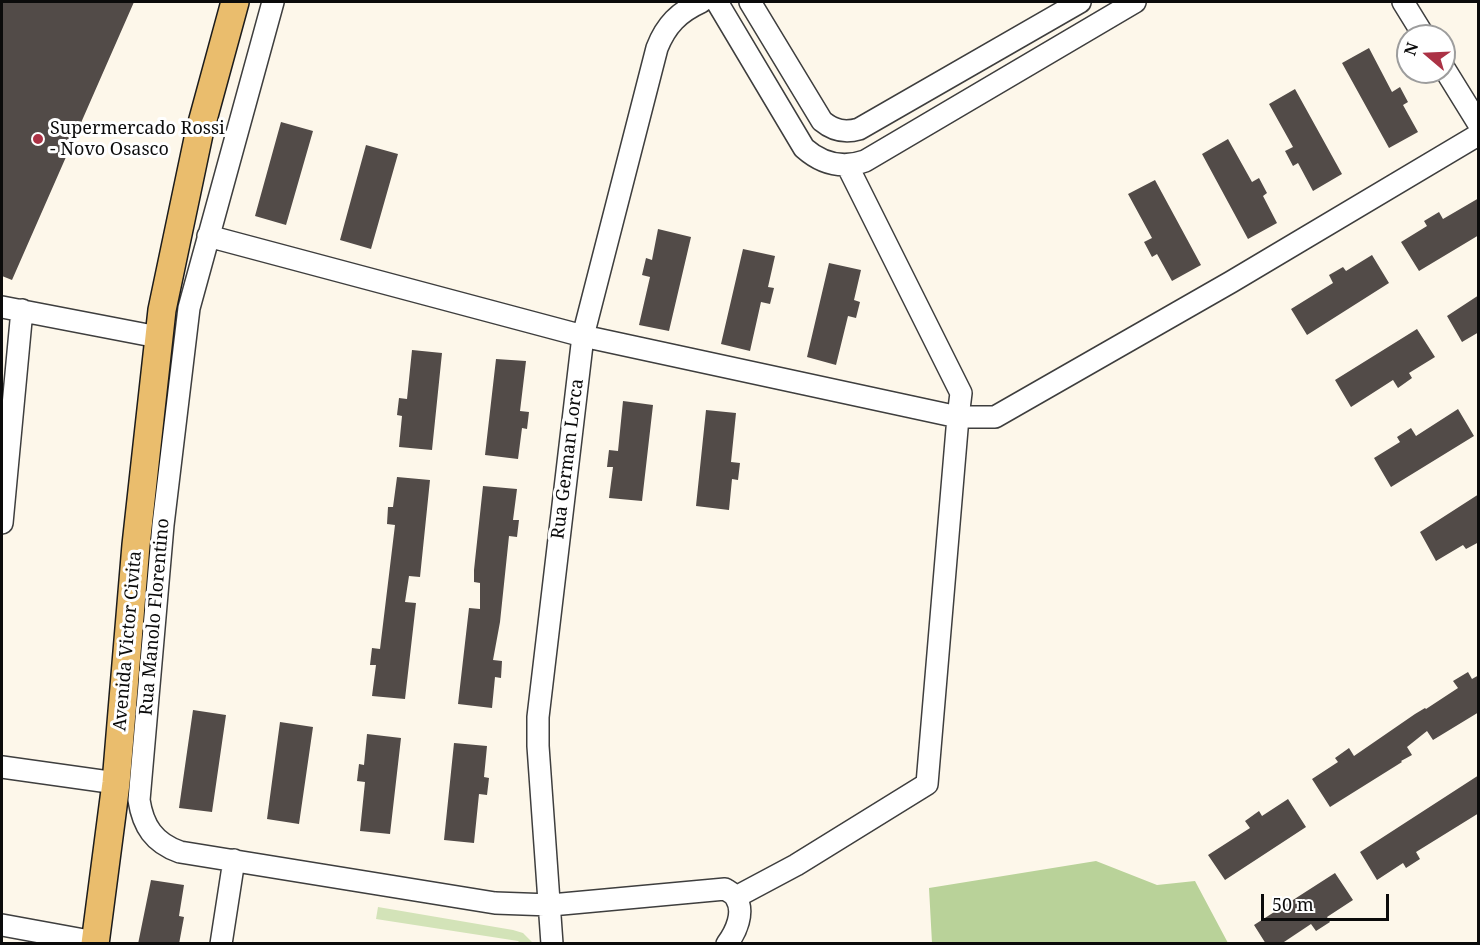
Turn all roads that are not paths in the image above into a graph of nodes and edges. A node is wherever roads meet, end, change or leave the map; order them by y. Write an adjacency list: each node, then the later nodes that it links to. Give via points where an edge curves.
1 (235, 2): 18 (main road, Avenida Victor Civita, via 199,134)
2 (273, 2): 14 (street, Rua Manolo Florentino)
3 (701, 2): 17 (street, Rua German Lorca, via 670,24 657,48)
4 (717, 2): 13 (street, via 804,148 819,159)
5 (750, 2): 6 (street, via 822,121 845,132 859,129)
6 (1080, 2)
7 (1135, 2): 13 (street, via 865,161)
8 (1403, 2): 9 (street)
9 (1417, 24)
10 (1454, 84): 11 (street)
11 (1479, 123)
12 (1479, 135): 19 (street, via 995,417)
13 (847, 165): 19 (street, via 961,393)
14 (208, 236): 17 (street); 23 (street, Rua Manolo Florentino, via 189,308 179,388 139,800 149,830 165,847)
15 (2, 306): 16 (street)
16 (22, 310): 18 (street); 20 (street)
17 (583, 336): 19 (street); 25 (street, Rua German Lorca, via 538,717)
18 (158, 337): 22 (main road, Avenida Victor Civita)
19 (957, 417): 24 (street, via 927,784 796,865)
20 (2, 523)
21 (2, 767): 22 (street)
22 (116, 783): 27 (main road, Avenida Victor Civita)
23 (234, 860): 25 (street, Rua Manolo Florentino, via 495,903); 28 (street)
24 (736, 897): 25 (street, Rua Manolo Florentino, via 725,889); 30 (street, via 740,910 736,932)
25 (551, 905): 29 (street, Rua German Lorca)
26 (2, 925): 27 (street)
27 (95, 943)
28 (221, 944)
29 (552, 944)
30 (727, 944)

